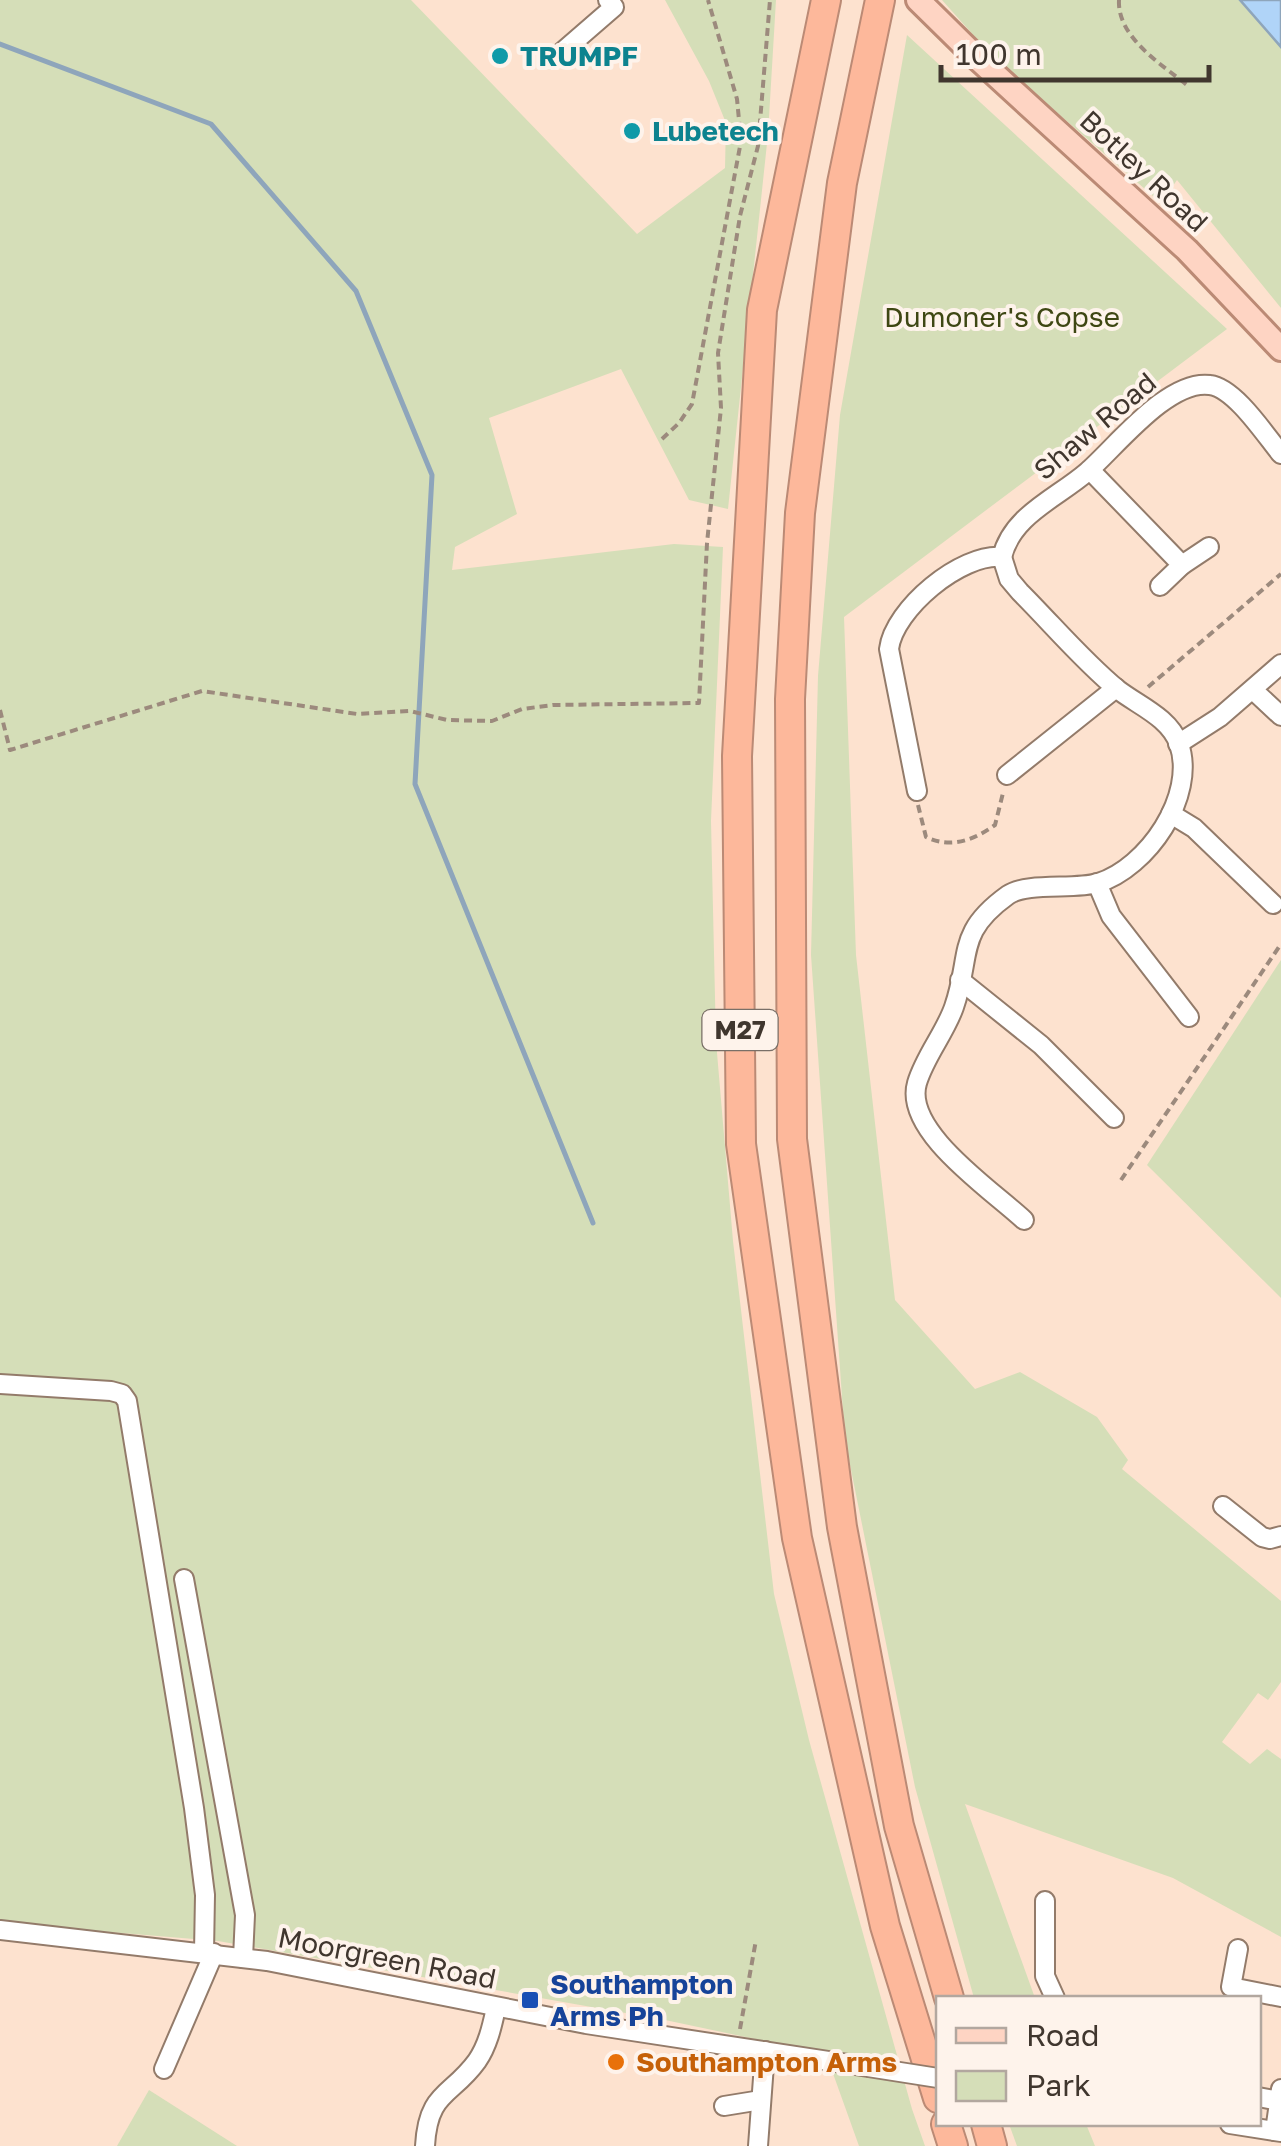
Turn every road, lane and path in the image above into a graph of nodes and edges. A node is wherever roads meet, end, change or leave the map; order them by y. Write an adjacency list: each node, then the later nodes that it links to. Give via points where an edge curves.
1 (608, 0): 8 (street, via 614,7)
2 (708, 0): 11 (path, via 742,141 692,404)
3 (770, 0): 23 (path, via 758,146 718,353 721,408 699,703 553,705 492,721 447,720 202,691 10,750)
4 (826, 0): 55 (highway, M27, via 762,310 737,756 742,1144 797,1538 885,1926)
5 (880, 0): 47 (highway, M27, via 842,182 800,513 790,699 792,1138 842,1527 900,1826)
6 (918, 0): 10 (main road, Botley Road, via 1186,250)
7 (1119, 0): 9 (path, via 1123,24 1135,39)
8 (554, 59)
9 (1187, 85)
10 (1281, 349)
11 (662, 439)
12 (1281, 454): 13 (street, Shaw Road, via 1244,408 1218,387 1197,385 1159,404)
13 (1090, 470): 15 (street, Shaw Road, via 1023,520); 16 (street)
14 (1209, 547): 16 (street)
15 (1002, 558): 20 (street, via 1020,592); 27 (street, via 966,564 902,614 893,630 889,649)
16 (1182, 565): 18 (street)
17 (1281, 574): 22 (path)
18 (1160, 586)
19 (1281, 664): 21 (street)
20 (1116, 688): 22 (street); 26 (street)
21 (1253, 690): 24 (street); 25 (street)
22 (1133, 700): 25 (street, via 1167,724)
23 (0, 710)
24 (1281, 716)
25 (1178, 744): 28 (street, via 1183,766)
26 (1007, 775): 27 (path, via 995,825 958,843 926,837)
27 (916, 790)
28 (1171, 814): 29 (street, via 1131,867); 30 (street)
29 (1097, 883): 32 (street, via 1013,892 986,912 968,938); 33 (street, via 1111,916)
30 (1273, 904)
31 (1281, 944): 35 (path)
32 (960, 980): 34 (street, via 1041,1045); 36 (street, via 954,1008 916,1088 918,1114 936,1143)
33 (1189, 1017)
34 (1114, 1118)
35 (1120, 1180)
36 (1024, 1220)
37 (0, 1384): 45 (street, via 112,1391 127,1401 194,1808)
38 (1223, 1506): 39 (street, via 1262,1537)
39 (1281, 1536)
40 (184, 1579): 46 (street, via 245,1915)
41 (1045, 1901): 48 (street, via 1045,1976)
42 (0, 1930): 45 (street, Moorgreen Road)
43 (756, 1940): 51 (path)
44 (1238, 1949): 49 (street, via 1231,1987)
45 (209, 1953): 46 (street, Moorgreen Road); 53 (street)
46 (243, 1958): 50 (street, Moorgreen Road)
47 (949, 1996)
48 (1054, 1996)
49 (1281, 1997)
50 (496, 2008): 51 (street, Moorgreen Road); 61 (street, via 478,2059 433,2106)
51 (737, 2047): 52 (street, Moorgreen Road)
52 (765, 2051): 54 (street, Moorgreen Road, bridge); 57 (street)
53 (164, 2069)
54 (936, 2078)
55 (936, 2092)
56 (1280, 2094): 60 (street)
57 (762, 2100): 58 (street); 62 (street)
58 (724, 2106)
59 (1244, 2126): 60 (street)
60 (1278, 2131)
61 (424, 2146)
62 (758, 2146)

